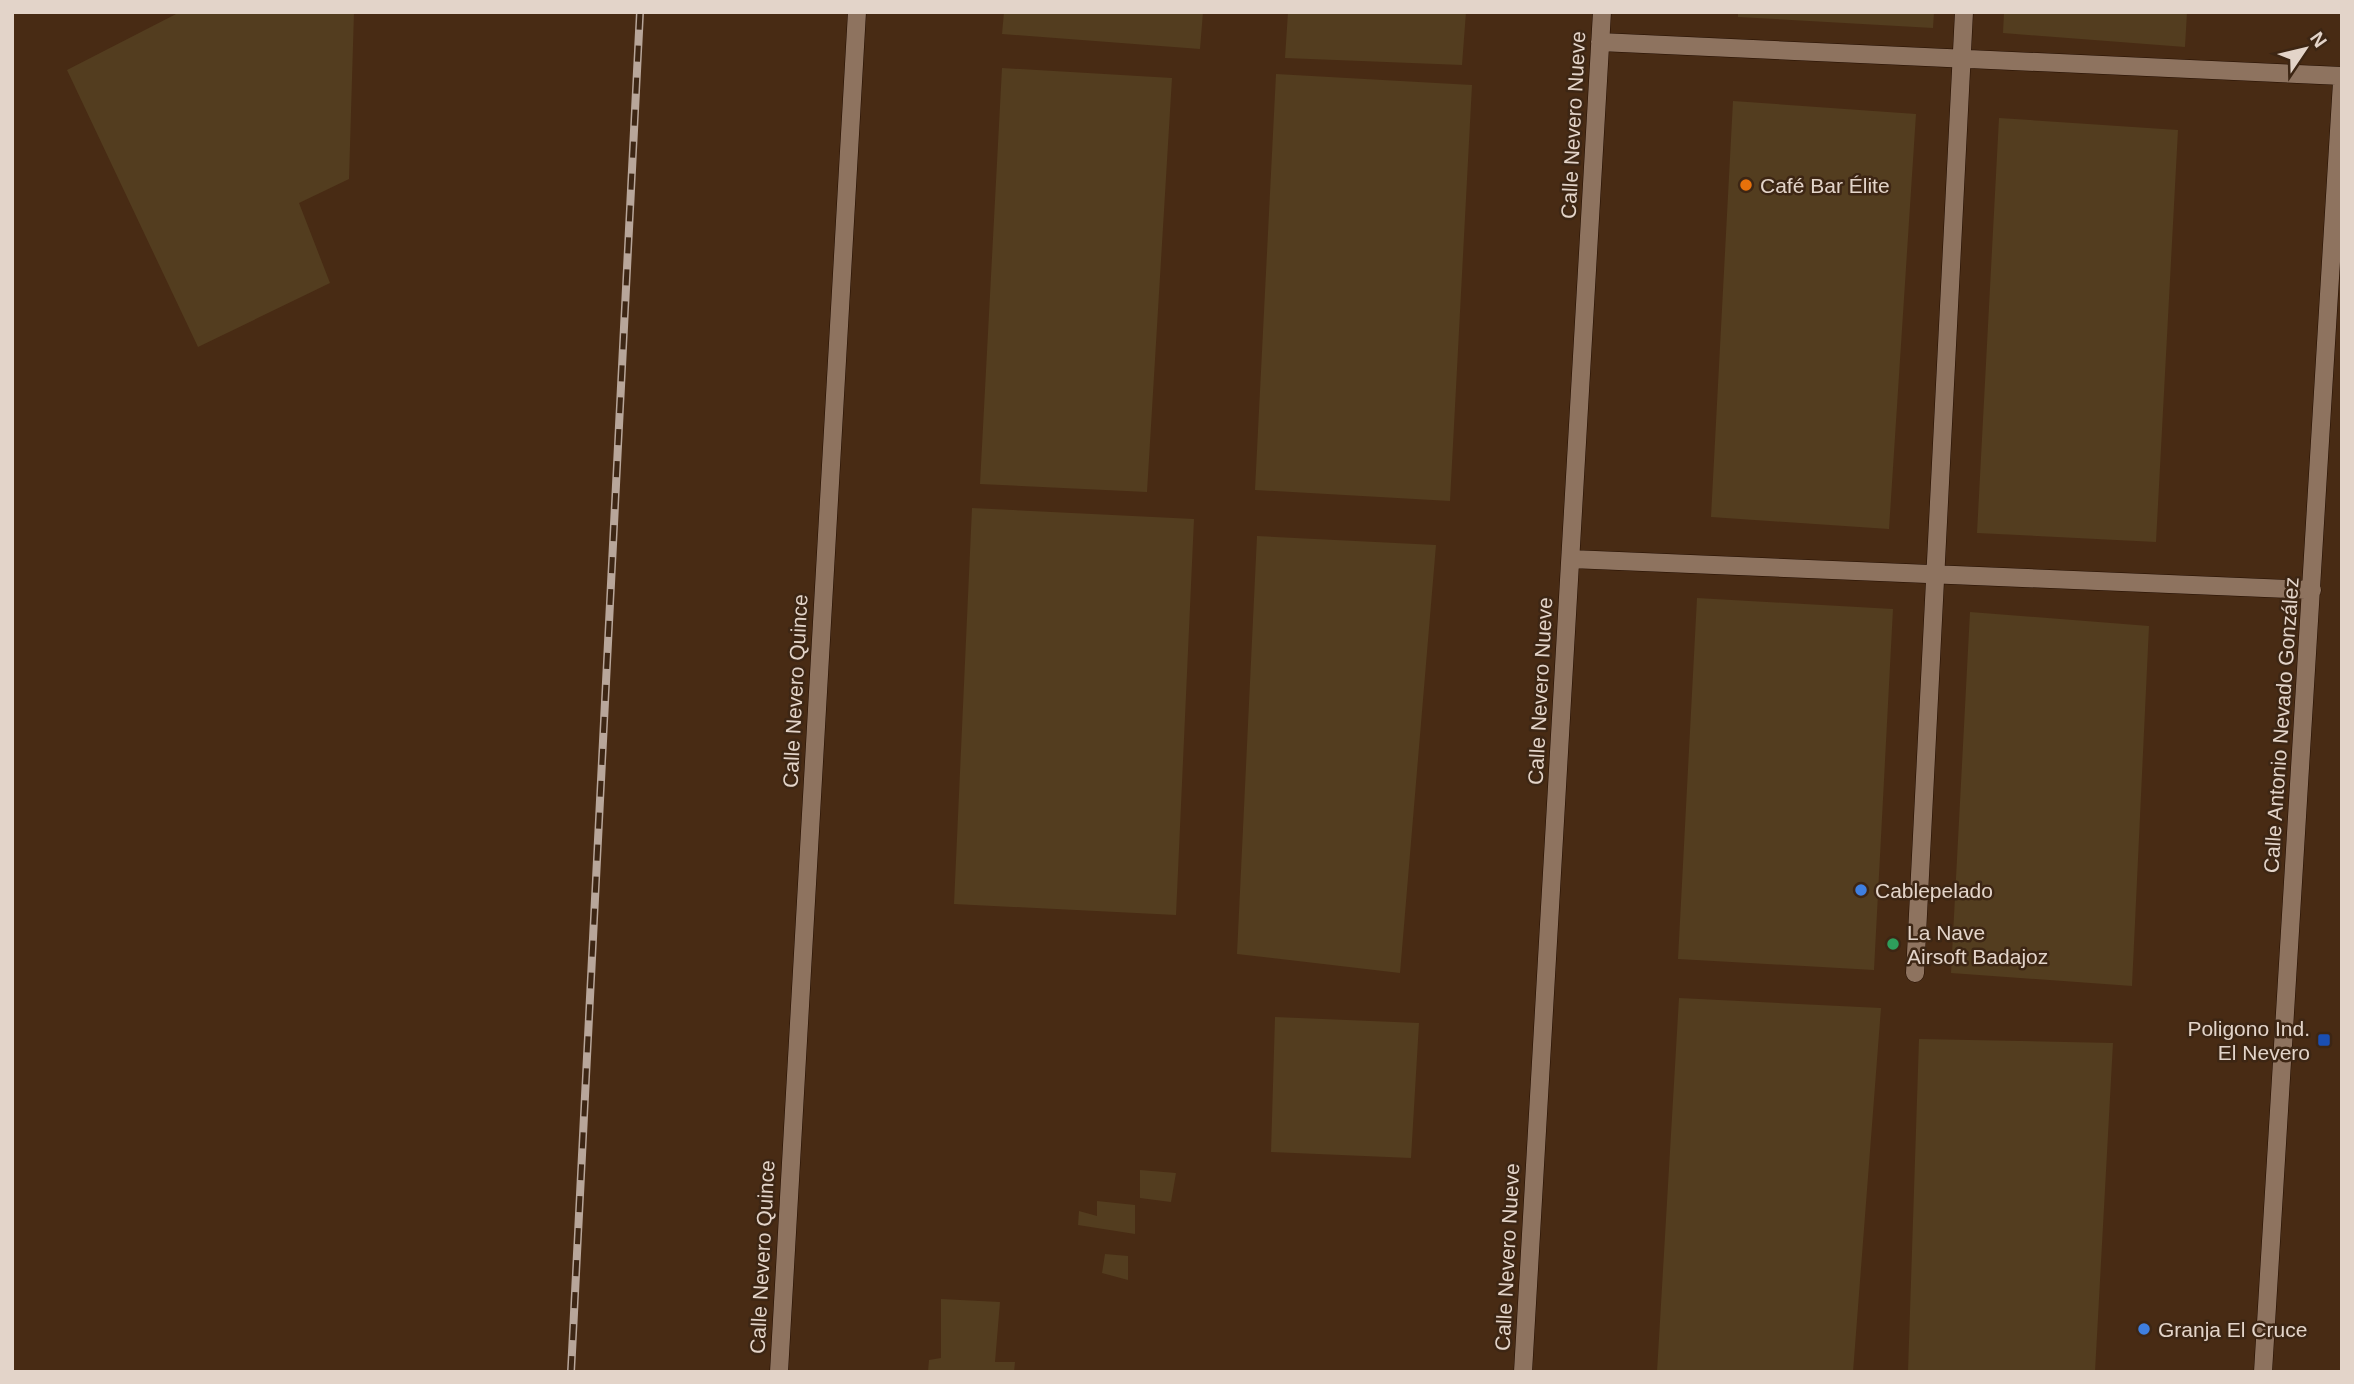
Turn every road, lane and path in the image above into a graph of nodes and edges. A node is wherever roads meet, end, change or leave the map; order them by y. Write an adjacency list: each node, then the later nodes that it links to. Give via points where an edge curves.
1 (857, 12): 11 (street, Calle Nevero Quince)
2 (1602, 12): 4 (street, Calle Nevero Nueve)
3 (1964, 12): 5 (street)
4 (1600, 42): 5 (street); 7 (street, Calle Nevero Nueve)
5 (1961, 59): 6 (street); 8 (street)
6 (2342, 79): 9 (street, Calle Antonio Nevado González)
7 (1571, 559): 8 (street); 12 (street, Calle Nevero Nueve)
8 (1937, 574): 9 (street); 10 (street)
9 (2312, 590): 13 (street, Calle Antonio Nevado González)
10 (1915, 972)
11 (779, 1372)
12 (1523, 1372)
13 (2263, 1372)

